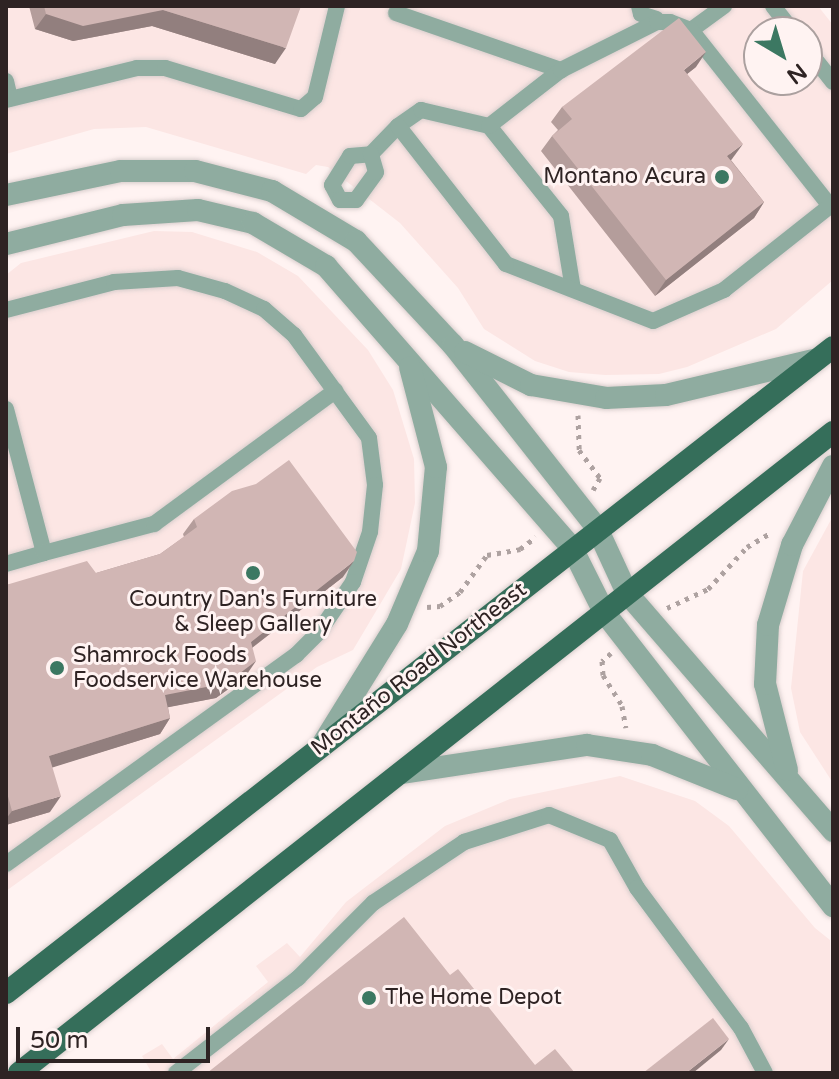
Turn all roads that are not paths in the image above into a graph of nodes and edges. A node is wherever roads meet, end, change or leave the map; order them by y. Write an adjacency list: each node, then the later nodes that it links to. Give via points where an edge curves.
1 (337, 6): 9 (lane, via 315,97 301,109 165,68 137,68)
2 (639, 6): 5 (lane, via 641,14)
3 (724, 6): 6 (lane)
4 (396, 13): 7 (lane)
5 (659, 16): 6 (lane); 7 (lane)
6 (691, 30): 15 (lane)
7 (561, 70): 11 (lane)
8 (6, 81): 9 (lane)
9 (8, 100)
10 (398, 126): 11 (lane, via 421,110); 12 (lane); 18 (lane, via 506,264)
11 (489, 126): 18 (lane, via 561,216)
12 (371, 154): 14 (lane, via 376,172 356,200); 14 (lane, via 350,156 332,185)
13 (6, 195): 16 (street, via 121,171 195,171 272,191)
14 (340, 200): 16 (lane)
15 (832, 205): 18 (lane, via 724,290 653,321)
16 (328, 221): 20 (street, via 381,265)
17 (6, 244): 22 (street, via 167,208 225,214 279,235 326,266)
18 (573, 289)
19 (6, 310): 23 (lane, via 114,282 178,278 264,309 294,335)
20 (453, 345): 21 (street, via 531,385 606,398 666,395); 27 (street)
21 (826, 353): 27 (main road, Montaño Road Northeast)
22 (408, 358): 28 (street); 33 (street, via 436,467 428,551 397,624)
23 (335, 391): 29 (lane, via 154,524); 38 (lane, via 369,438 375,485 370,532 353,582 319,632 296,655)
24 (6, 409): 29 (lane)
25 (833, 432): 31 (main road)
26 (833, 466): 35 (street, via 792,545 768,625 765,684)
27 (597, 528): 28 (main road, Montaño Road Northeast); 31 (street)
28 (572, 548): 32 (street); 33 (main road, Montaño Road Northeast)
29 (44, 553): 30 (lane)
30 (6, 564)
31 (627, 593): 32 (main road); 35 (street)
32 (604, 612): 34 (main road); 36 (street)
33 (322, 745): 40 (main road, Montaño Road Northeast)
34 (401, 773): 36 (street, via 587,745 675,761); 41 (main road)
35 (789, 779): 37 (street)
36 (742, 791): 39 (street)
37 (833, 831)
38 (6, 864)
39 (833, 906)
40 (6, 993)
41 (19, 1073)
42 (176, 1073): 43 (lane, via 298,978 373,903 464,842 549,815 610,840 637,888 741,1028)
43 (765, 1073)

